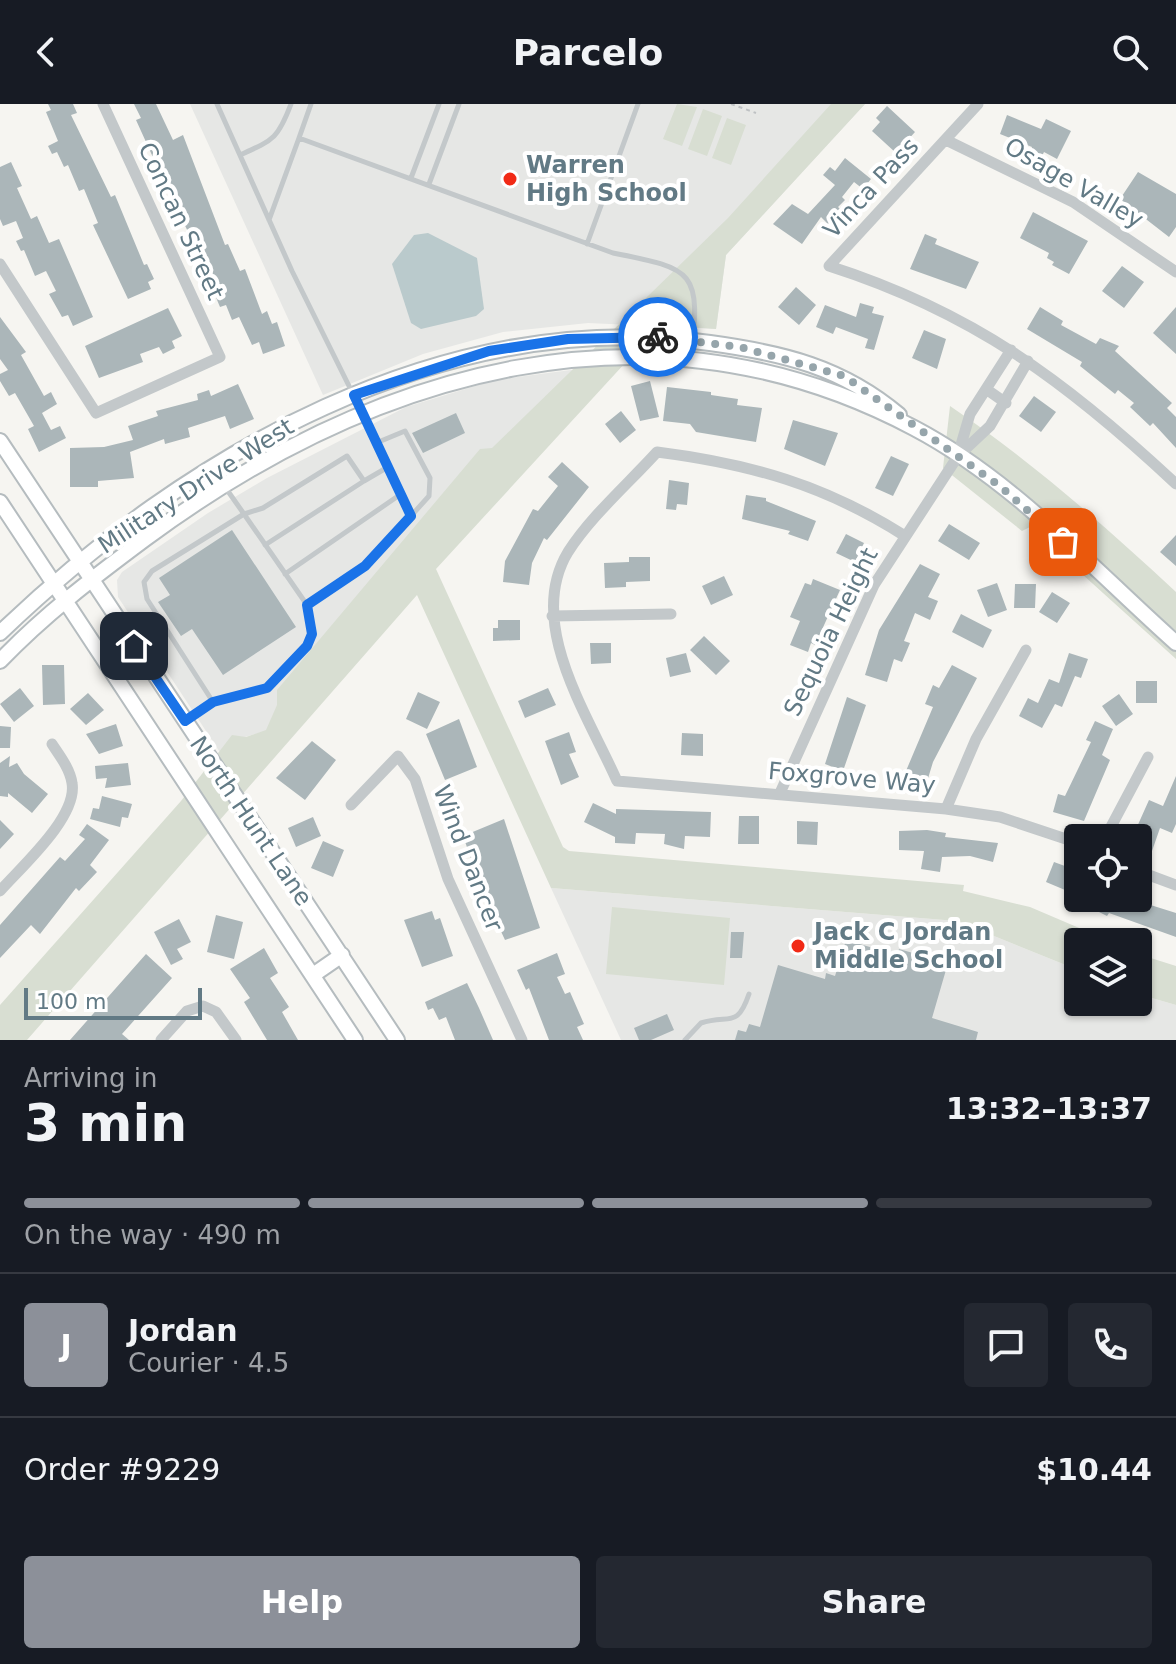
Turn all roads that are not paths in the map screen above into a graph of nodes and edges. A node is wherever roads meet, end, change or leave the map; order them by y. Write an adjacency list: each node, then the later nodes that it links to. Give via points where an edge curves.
1 (103, 104): 16 (street, Concan Street, via 220,357 96,413)
2 (217, 104): 11 (lane)
3 (291, 104): 11 (lane, via 272,141)
4 (311, 104): 9 (lane)
5 (439, 104): 12 (lane)
6 (459, 104): 13 (lane)
7 (638, 104): 15 (lane)
8 (978, 104): 10 (street, Vinca Pass)
9 (299, 138): 12 (lane); 14 (lane)
10 (946, 140): 17 (street, Osage Valley, via 1073,202); 19 (street, Vinca Pass, via 829,266 915,298)
11 (240, 155): 14 (lane)
12 (411, 178): 13 (lane)
13 (429, 184): 15 (lane)
14 (269, 220): 23 (lane)
15 (587, 244): 18 (lane, via 677,269 694,289)
16 (0, 264)
17 (1176, 272)
18 (693, 340): 20 (lane); 23 (main road, Military Drive West, via 615,337 537,343 489,351); 26 (main road, Military Drive West, via 740,347 844,376)
19 (1011, 350): 21 (street); 22 (street, Sequoia Height)
20 (691, 359): 25 (main road, Military Drive West, via 615,356 540,361 438,385); 26 (main road, Military Drive West, via 817,387)
21 (1028, 361): 24 (street, Sequoia Height); 32 (street, via 1074,392)
22 (986, 389): 24 (street); 29 (street, Sequoia Height, via 970,414)
23 (354, 395): 25 (street); 40 (main road, Military Drive West, via 259,440)
24 (1006, 403): 29 (street, Sequoia Height)
25 (363, 414): 28 (lane); 33 (main road, Military Drive West, via 287,447)
26 (914, 428): 29 (main road, Military Drive West)
27 (0, 441): 40 (main road, North Hunt Lane)
28 (376, 443): 30 (lane); 37 (lane, via 405,431 430,478 429,496)
29 (958, 456): 38 (street, Sequoia Height); 49 (main road, Military Drive West, via 1028,509)
30 (388, 467): 31 (lane); 34 (lane)
31 (364, 481): 36 (lane, via 347,456 263,508); 39 (lane)
32 (1176, 484)
33 (224, 485): 36 (lane); 42 (main road, Military Drive West)
34 (401, 494): 37 (lane); 41 (lane)
35 (0, 502): 43 (main road, North Hunt Lane)
36 (244, 514): 39 (lane); 52 (lane, via 158,565 144,582 147,599)
37 (411, 516): 45 (lane, via 365,566)
38 (905, 536): 47 (street, via 857,507 796,481 727,461 657,452 569,551 556,581); 56 (street, Sequoia Height, via 864,605)
39 (265, 545): 41 (lane)
40 (79, 563): 42 (main road, North Hunt Lane); 43 (main road, Military Drive West)
41 (285, 574): 45 (lane)
42 (90, 581): 44 (main road, Military Drive West); 53 (main road, North Hunt Lane)
43 (54, 582): 44 (main road, North Hunt Lane); 48 (main road, Military Drive West)
44 (65, 599): 51 (main road, Military Drive West); 65 (main road, North Hunt Lane)
45 (307, 605): 52 (lane, via 312,634 301,654 267,688)
46 (671, 614): 47 (street)
47 (552, 616): 56 (street, Foxgrove Way, via 562,657 617,781)
48 (0, 633)
49 (1176, 643)
50 (1026, 650): 58 (street, via 976,739)
51 (0, 661)
52 (213, 702): 53 (lane)
53 (185, 721): 64 (main road, North Hunt Lane)
54 (52, 744): 63 (street, via 68,769 71,803)
55 (1148, 757): 59 (street)
56 (780, 793): 58 (street, Foxgrove Way)
57 (351, 805): 71 (street, Wind Dancer, via 398,756 415,779 448,879)
58 (946, 809): 60 (street, Foxgrove Way, via 1000,817)
59 (1112, 824)
60 (1064, 838)
61 (1152, 876): 62 (street)
62 (1176, 885)
63 (0, 891)
64 (342, 955): 65 (main road); 70 (main road, North Hunt Lane)
65 (313, 975): 69 (main road, North Hunt Lane)
66 (749, 994): 72 (lane, via 736,1019 701,1023)
67 (161, 1040): 68 (street, via 187,1011 203,1006 216,1012)
68 (236, 1040)
69 (355, 1040)
70 (397, 1040)
71 (522, 1040)
72 (685, 1040)

